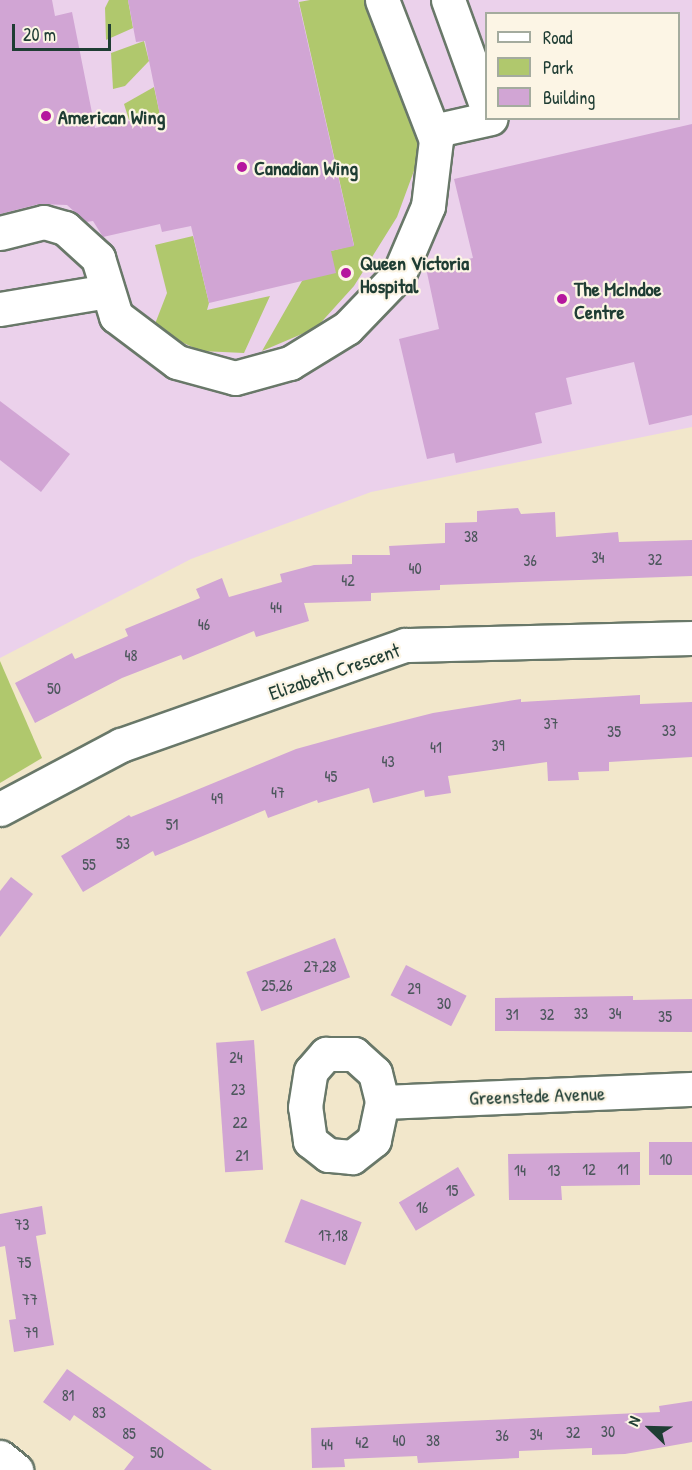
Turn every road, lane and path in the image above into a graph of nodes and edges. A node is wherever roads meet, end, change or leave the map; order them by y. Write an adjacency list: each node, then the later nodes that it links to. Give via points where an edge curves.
1 (382, 0): 5 (street)
2 (448, 0): 3 (street)
3 (485, 102)
4 (485, 119): 5 (street)
5 (433, 131): 7 (street, via 436,140 428,206 399,274 347,328 290,363 235,378 177,362 116,316)
6 (0, 233): 7 (street, via 44,222 65,228 98,258)
7 (108, 291): 8 (street)
8 (0, 309)
9 (692, 638): 10 (street, Elizabeth Crescent, via 405,645 121,745)
10 (0, 809)
11 (692, 1089): 12 (street, Greenstede Avenue)
12 (382, 1101)
13 (0, 1457): 14 (street)
14 (16, 1470)

